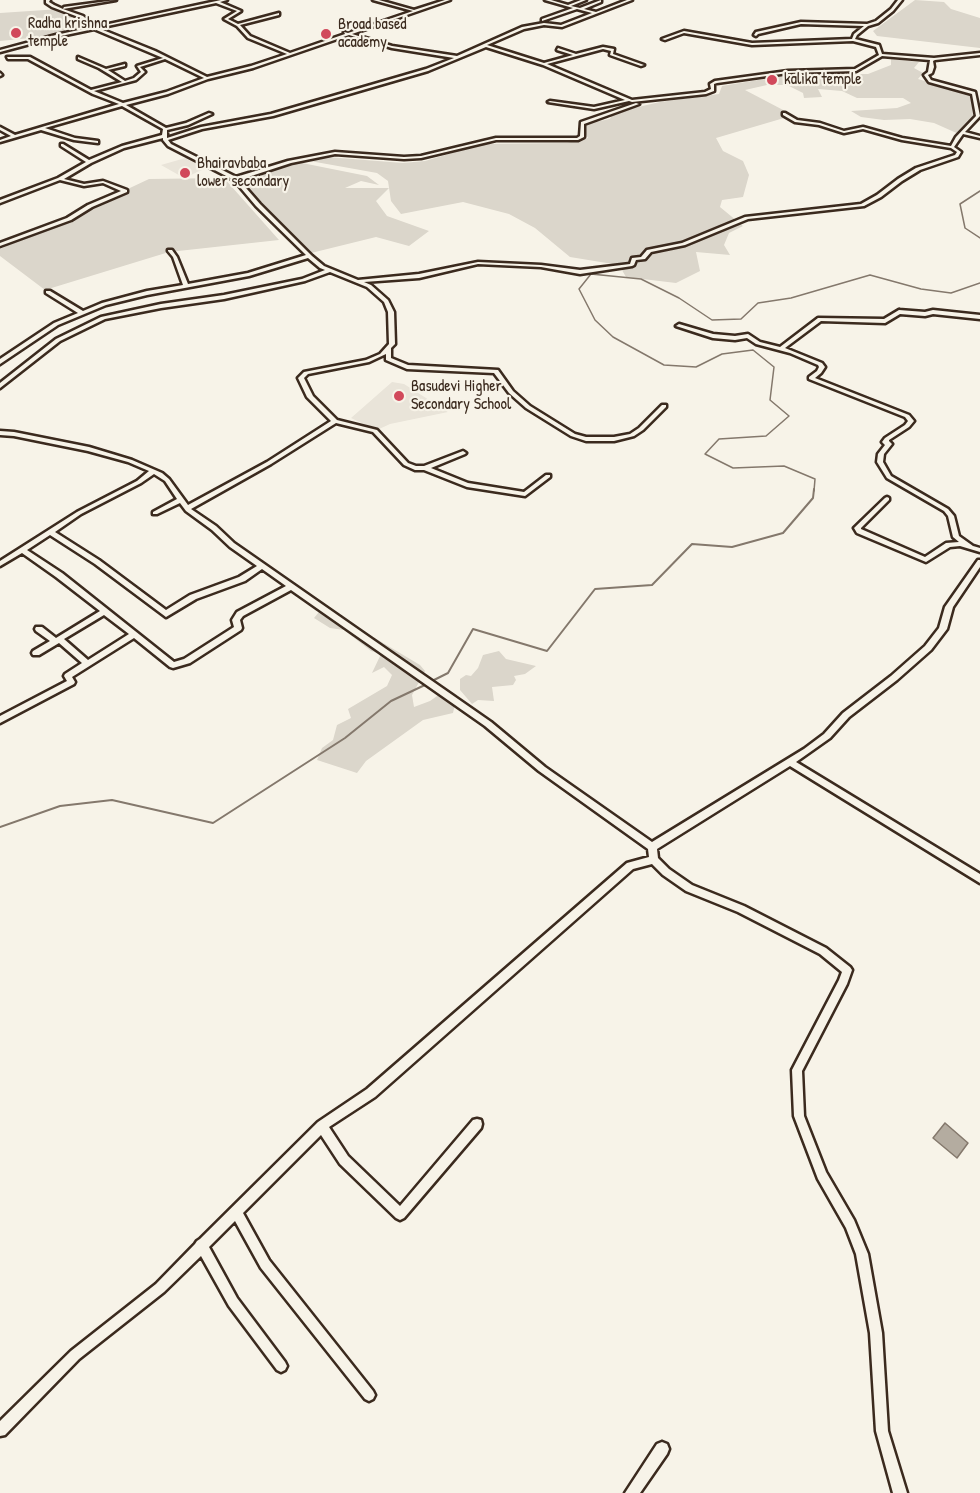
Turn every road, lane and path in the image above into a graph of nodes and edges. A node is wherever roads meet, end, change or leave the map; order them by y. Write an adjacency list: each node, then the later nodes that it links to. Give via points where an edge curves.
1 (48, 0): 13 (street)
2 (114, 0): 13 (street)
3 (225, 0): 11 (street)
4 (375, 0): 15 (street)
5 (448, 0): 15 (street)
6 (552, 0): 12 (street)
7 (584, 0): 12 (street)
8 (630, 0): 16 (street)
9 (900, 0): 20 (street, via 877,22)
10 (600, 1): 14 (street)
11 (217, 2): 19 (street, via 239,11 226,19); 21 (street)
12 (567, 6): 14 (street)
13 (62, 9): 21 (street, via 82,16)
14 (578, 9): 16 (street); 18 (street)
15 (413, 10): 22 (street)
16 (596, 13): 26 (street, via 561,26 523,28)
17 (278, 14): 19 (street)
18 (543, 20)
19 (238, 25): 29 (street, via 251,38)
20 (867, 25): 23 (street, via 801,23); 25 (street)
21 (95, 28): 28 (street); 35 (street)
22 (345, 33): 29 (street); 33 (street, via 392,47)
23 (756, 35)
24 (664, 39): 25 (street, via 685,32 752,44)
25 (853, 40): 32 (street, via 878,46)
26 (482, 47): 33 (street); 37 (street)
27 (558, 49): 31 (street)
28 (0, 53): 43 (street, via 8,60 29,58)
29 (290, 54): 41 (street)
30 (980, 54): 36 (street)
31 (575, 55): 37 (street); 38 (street, via 605,48)
32 (881, 55): 36 (street); 46 (street, via 856,70 788,72 716,82 712,84 713,90 706,93)
33 (456, 57): 57 (street, via 427,70 282,112)
34 (79, 58): 40 (street)
35 (165, 58): 41 (street); 42 (street, via 138,67 143,72 141,76)
36 (934, 60): 44 (street, via 926,75 930,81)
37 (542, 64): 45 (street)
38 (642, 65)
39 (124, 66): 40 (street)
40 (106, 70): 42 (street)
41 (207, 78): 48 (street)
42 (125, 82): 43 (street)
43 (91, 91): 48 (street)
44 (977, 94): 54 (street, via 978,116)
45 (628, 100): 46 (street); 47 (street, via 594,108)
46 (638, 101): 64 (street, via 582,123 582,137 578,140 488,140 413,158 335,153)
47 (550, 102)
48 (123, 104): 52 (street); 53 (street)
49 (210, 114): 53 (street)
50 (784, 114): 61 (street, via 796,121 842,131 863,128)
51 (0, 128): 55 (street)
52 (42, 129): 55 (street); 59 (street)
53 (165, 129): 57 (street)
54 (962, 133): 56 (street); 61 (street)
55 (14, 136): 58 (street)
56 (980, 137)
57 (165, 138): 62 (street, via 123,147); 64 (street, via 175,148)
58 (0, 141)
59 (97, 142)
60 (62, 145): 62 (street)
61 (952, 147): 70 (street, via 957,156 918,169 862,205 747,218 683,244 649,251 643,258 634,259 632,265 580,272 478,263 419,276)
62 (89, 162): 63 (street)
63 (60, 179): 65 (street); 66 (street, via 84,185 102,182 125,191 69,219)
64 (236, 179): 68 (street)
65 (0, 202)
66 (0, 245)
67 (170, 251): 71 (street)
68 (309, 256): 69 (street); 71 (street, via 249,274)
69 (331, 270): 70 (street); 79 (street, via 224,297 103,318 58,340)
70 (358, 281): 76 (street, via 386,301 394,334)
71 (186, 286): 73 (street, via 124,298)
72 (48, 292): 73 (street)
73 (82, 313): 78 (street, via 35,337)
74 (980, 317): 77 (street, via 899,312 885,321 820,319)
75 (680, 326): 77 (street, via 713,336 748,336)
76 (389, 348): 80 (street, via 388,359 406,367 496,371 528,407 586,439 626,437 641,429); 81 (street, via 367,361 306,373 301,378 310,397)
77 (781, 349): 92 (street, via 820,364 819,372 811,378 911,421 887,439 889,444 879,462 890,477 946,510 956,537)
78 (0, 362)
79 (0, 386)
80 (664, 406)
81 (335, 421): 84 (street, via 375,431 406,464); 89 (street, via 269,464)
82 (0, 433): 85 (street, via 88,449)
83 (463, 453): 84 (street)
84 (425, 468): 86 (street, via 467,485 525,494)
85 (152, 472): 88 (street, via 167,480); 91 (street)
86 (548, 476)
87 (887, 499): 92 (street, via 857,528 859,531 926,560 948,545)
88 (181, 500): 89 (street); 90 (street)
89 (187, 508): 97 (street)
90 (155, 513)
91 (51, 532): 93 (street); 97 (street, via 166,614 193,597 242,579)
92 (970, 546): 94 (street)
93 (22, 550): 96 (street); 99 (street)
94 (980, 550)
95 (980, 562): 106 (street, via 949,607 943,630 928,648 846,715 827,736)
96 (0, 564)
97 (262, 566): 98 (street)
98 (292, 586): 101 (street, via 240,615 236,620 238,628 178,665); 107 (street, via 488,724 542,769)
99 (105, 611): 101 (street); 102 (street)
100 (39, 628): 102 (street)
101 (134, 634): 104 (street)
102 (57, 640): 103 (street); 104 (street)
103 (36, 653)
104 (88, 664): 105 (street, via 68,676 70,682)
105 (0, 720)
106 (790, 762): 107 (street); 109 (street)
107 (652, 847): 108 (street)
108 (654, 860): 111 (street, via 630,866 371,1093); 119 (street, via 689,888 741,909 823,951 847,970 796,1070 800,1116 822,1175 862,1254 876,1333 882,1431)
109 (980, 879)
110 (477, 1124): 111 (street, via 400,1214 344,1160)
111 (322, 1126): 112 (street)
112 (236, 1212): 113 (street); 115 (street, via 265,1264)
113 (201, 1245): 114 (street, via 232,1302); 116 (street, via 160,1288 75,1355)
114 (281, 1366)
115 (369, 1395)
116 (0, 1430)
117 (662, 1449): 118 (street)
118 (632, 1493)
119 (900, 1493)

